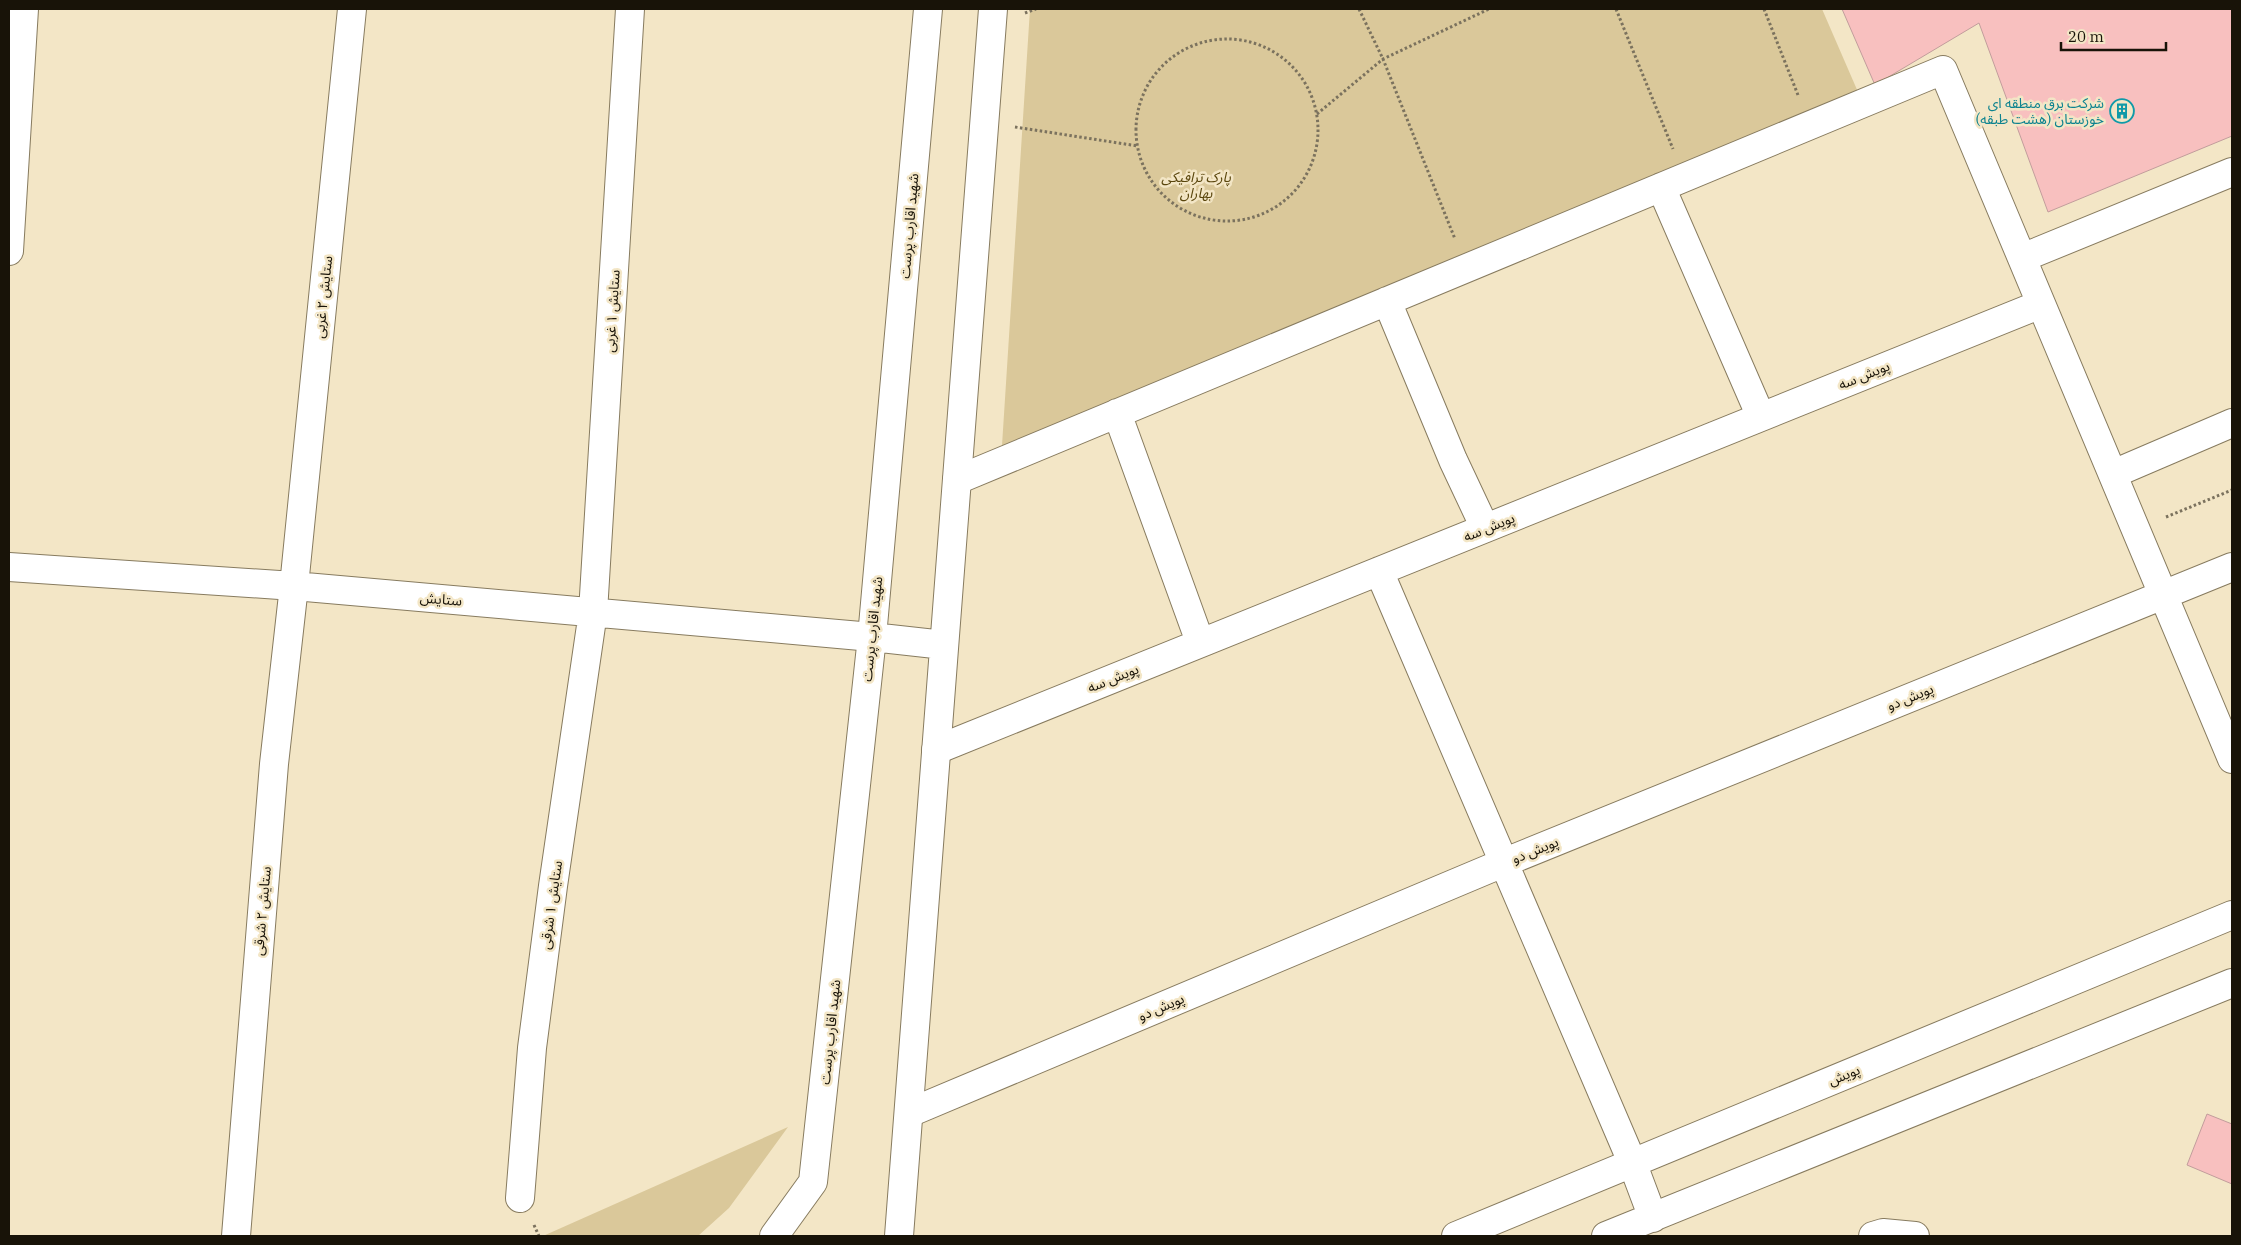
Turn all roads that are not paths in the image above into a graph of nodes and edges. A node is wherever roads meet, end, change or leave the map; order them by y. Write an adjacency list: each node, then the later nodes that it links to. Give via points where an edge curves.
1 (24, 9): 8 (street)
2 (352, 9): 21 (street, ستایش ۲ غربی)
3 (630, 9): 23 (street, ستایش ۱ غربی)
4 (928, 9): 24 (street, شهید اقارب پرست)
5 (993, 9): 16 (street)
6 (2232, 172): 9 (street)
7 (1673, 182): 9 (street, via 1943,70); 10 (street); 13 (street)
8 (9, 251)
9 (2022, 258): 11 (street)
10 (1387, 301): 12 (street); 17 (street)
11 (2041, 304): 13 (street, پویش سه); 15 (street)
12 (1117, 413): 16 (street); 25 (street)
13 (1761, 417): 17 (street, پویش سه)
14 (2232, 423): 15 (street)
15 (2113, 474): 22 (street)
16 (957, 480): 26 (street)
17 (1485, 528): 20 (street, پویش سه)
18 (9, 567): 21 (street, ستایش)
19 (2232, 567): 22 (street, پویش دو)
20 (1379, 571): 25 (street, پویش سه); 29 (street)
21 (294, 586): 23 (street, ستایش); 36 (street, ستایش ۲ شرقی, via 274,764)
22 (2163, 594): 28 (street); 29 (street, پویش دو)
23 (593, 612): 24 (street, ستایش); 34 (street, ستایش ۱ شرقی, via 532,1048)
24 (872, 637): 26 (street, ستایش); 37 (street, شهید اقارب پرست, via 814,1182)
25 (1200, 642): 27 (street, پویش سه)
26 (944, 645): 27 (street)
27 (936, 750): 32 (street)
28 (2232, 758)
29 (1503, 863): 32 (street, پویش دو); 33 (street)
30 (2232, 915): 33 (street, پویش)
31 (2232, 983): 35 (street)
32 (909, 1113): 38 (street)
33 (1632, 1162): 35 (street); 39 (street, پویش)
34 (520, 1198)
35 (1652, 1218): 40 (street)
36 (236, 1236)
37 (774, 1236)
38 (899, 1236)
39 (1456, 1236)
40 (1606, 1236)
41 (1873, 1236): 42 (street, via 1883,1233)
42 (1915, 1236)

